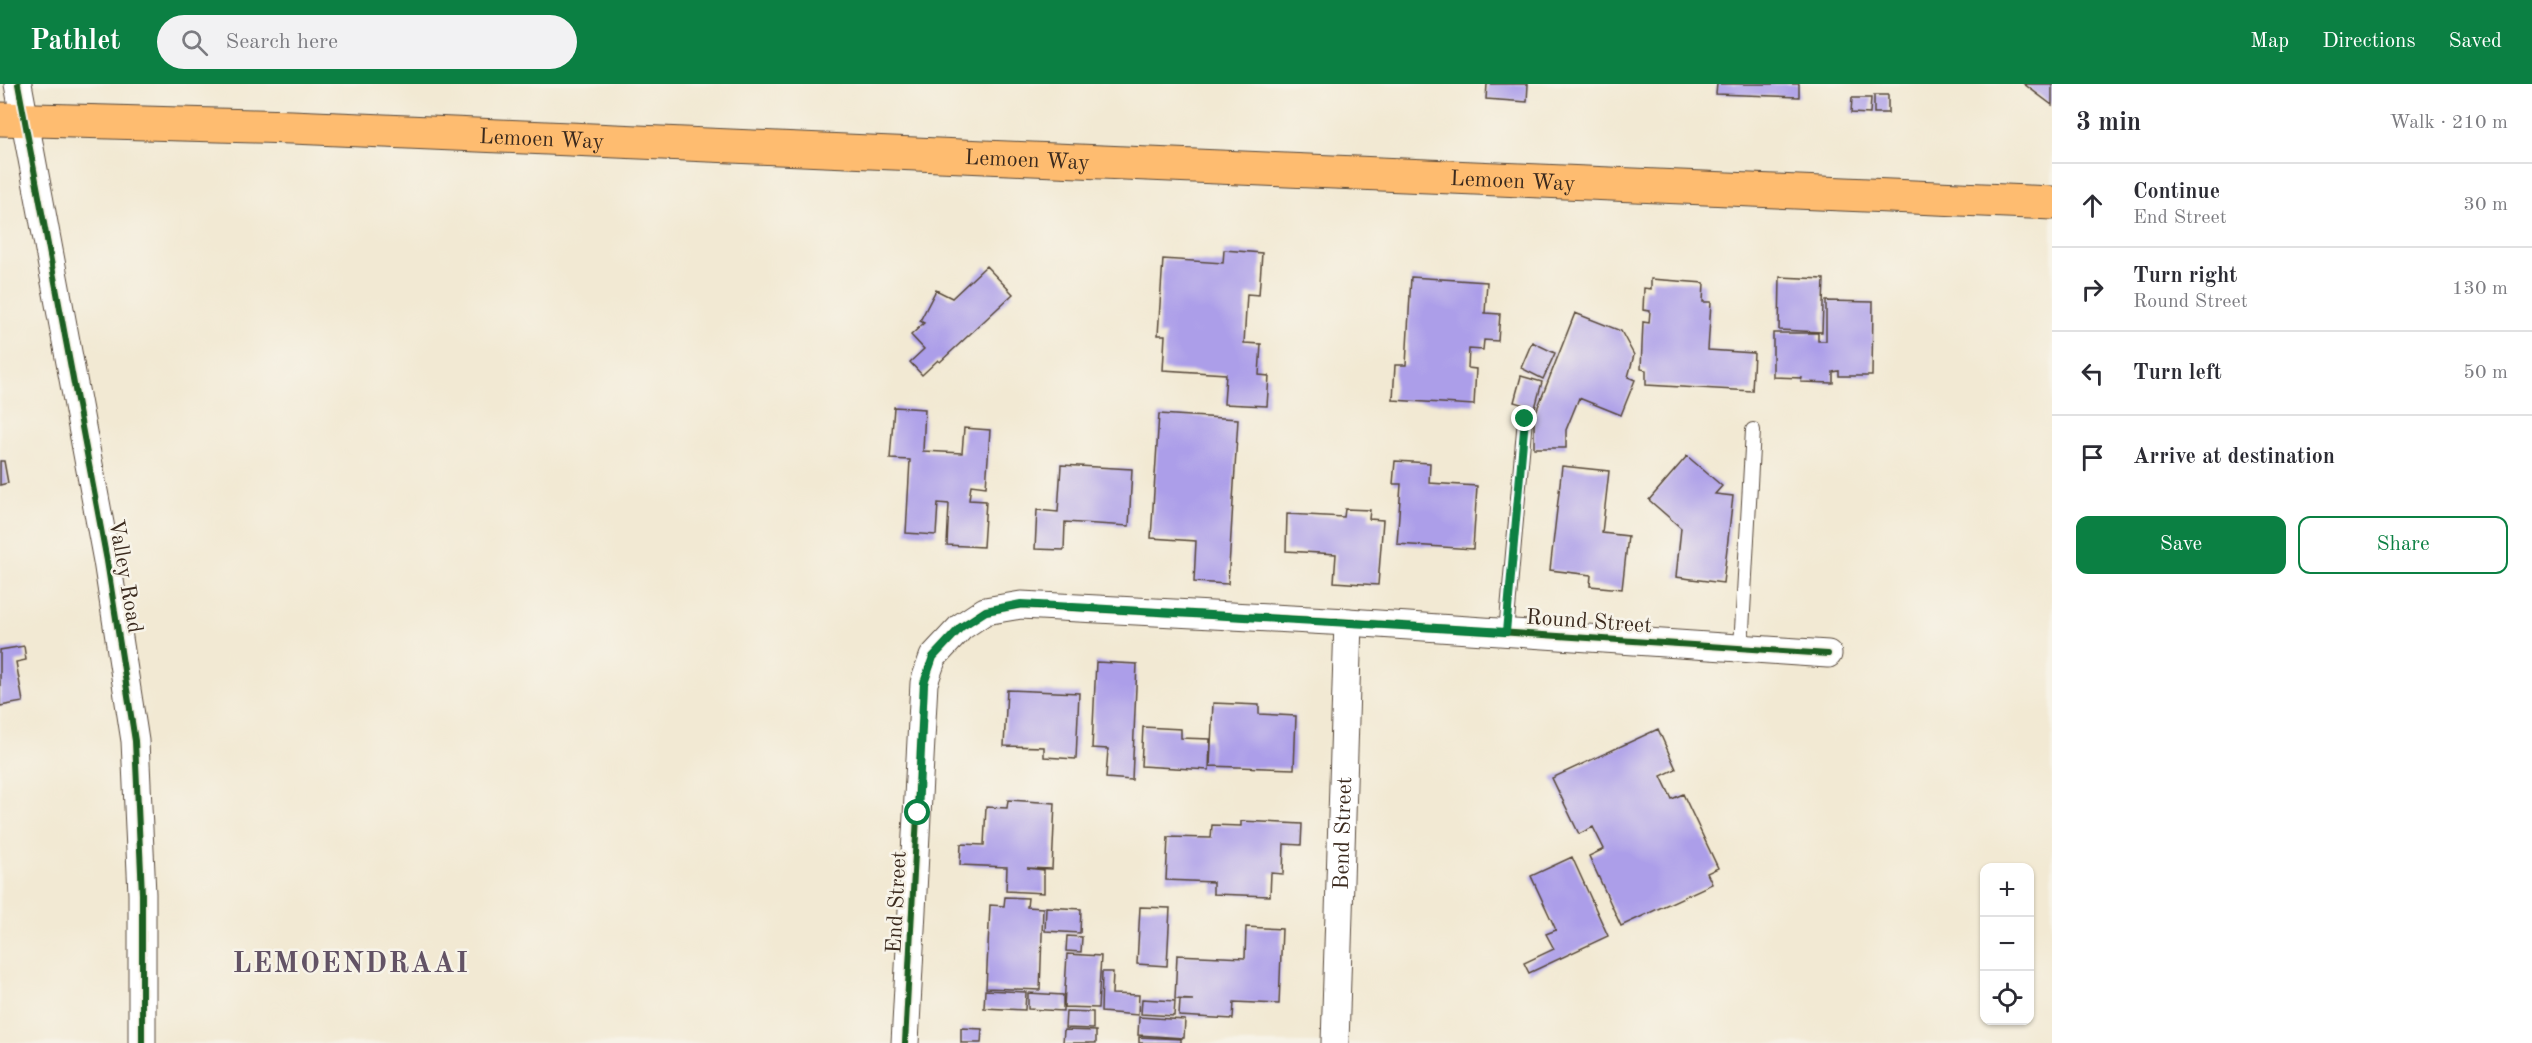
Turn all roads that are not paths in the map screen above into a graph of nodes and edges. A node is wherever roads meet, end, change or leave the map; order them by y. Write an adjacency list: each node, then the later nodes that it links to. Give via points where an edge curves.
1 (18, 84): 2 (street, Valley Road)
2 (12, 119): 3 (highway, Lemoen Way, via 292,127); 11 (street, Valley Road, via 105,549 135,741 142,894)
3 (2052, 203)
4 (1525, 419): 7 (lane)
5 (1753, 430): 8 (lane)
6 (1348, 622): 7 (street, Round Street); 10 (street, Round Street, via 1021,604 986,611 961,627); 13 (street, Bend Street)
7 (1506, 632): 8 (street, Round Street)
8 (1742, 648): 9 (street, Round Street)
9 (1828, 654)
10 (933, 657): 12 (street, End Street, via 924,683)
11 (141, 1043)
12 (905, 1043)
13 (1335, 1043)

